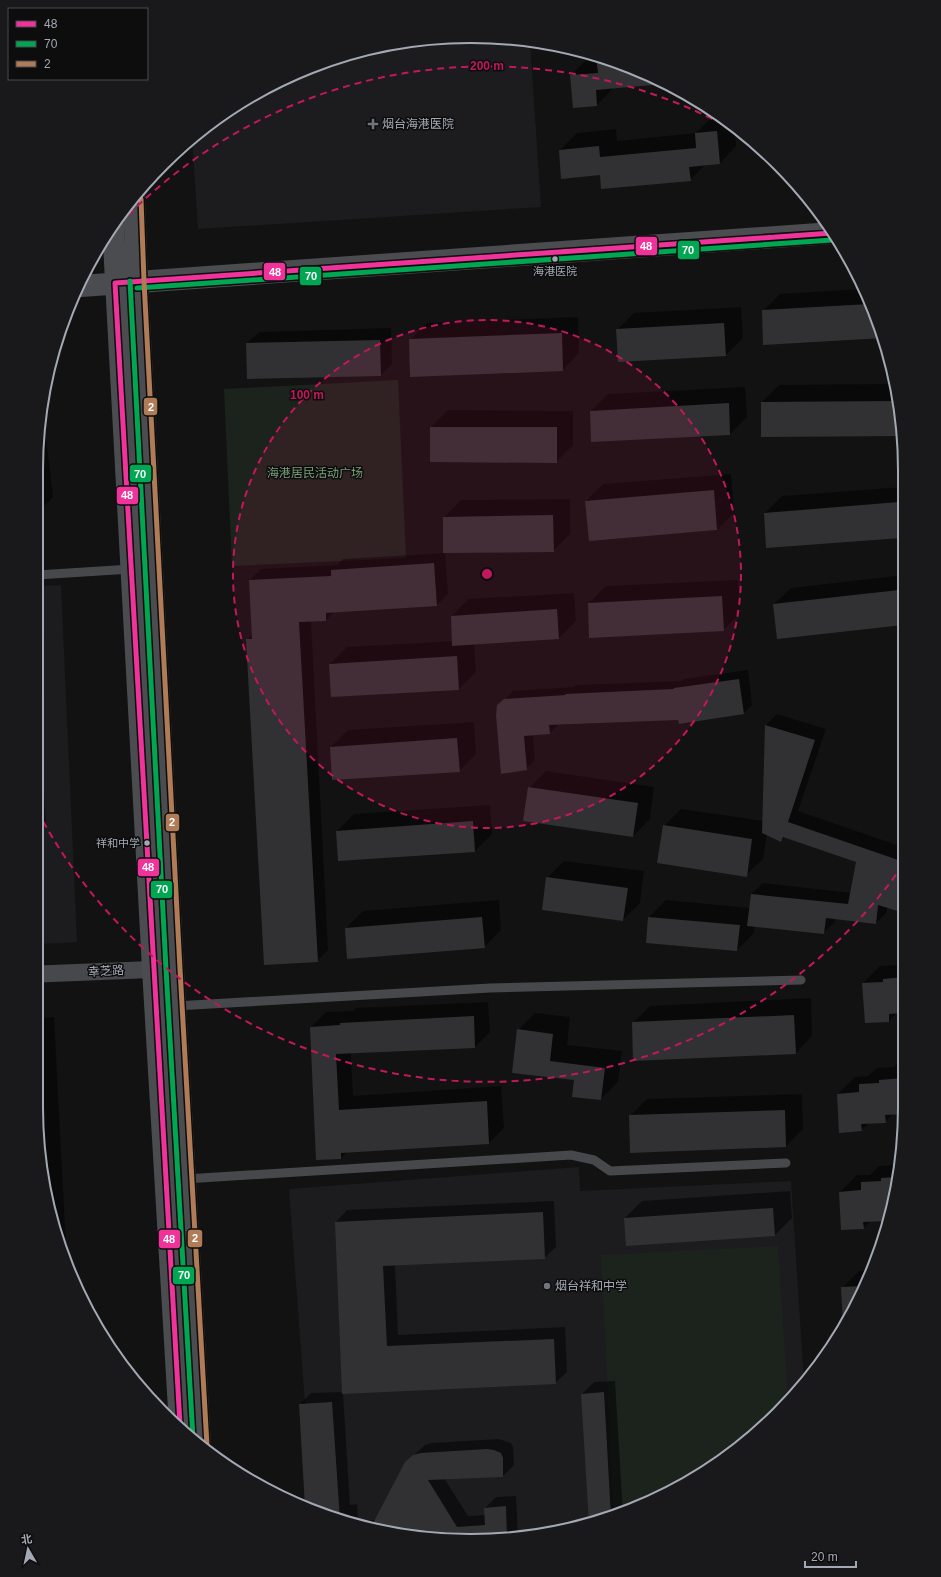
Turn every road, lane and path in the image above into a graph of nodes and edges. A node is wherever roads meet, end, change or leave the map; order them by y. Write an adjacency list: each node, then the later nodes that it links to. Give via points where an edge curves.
1 (134, 206): 4 (main road)
2 (826, 233): 4 (main road)
3 (113, 236): 5 (main road)
4 (137, 282): 5 (main road); 9 (main road)
5 (115, 283): 6 (main road); 7 (main road)
6 (85, 286)
7 (131, 569): 8 (lane); 9 (main road)
8 (43, 575)
9 (163, 969): 10 (street, 幸芝路); 12 (main road); 15 (main road)
10 (43, 974)
11 (801, 980): 12 (lane, via 490,988)
12 (175, 1006): 14 (main road)
13 (786, 1163): 14 (lane, via 610,1171 594,1160 571,1156)
14 (185, 1179): 16 (main road)
15 (180, 1420)
16 (199, 1437)

